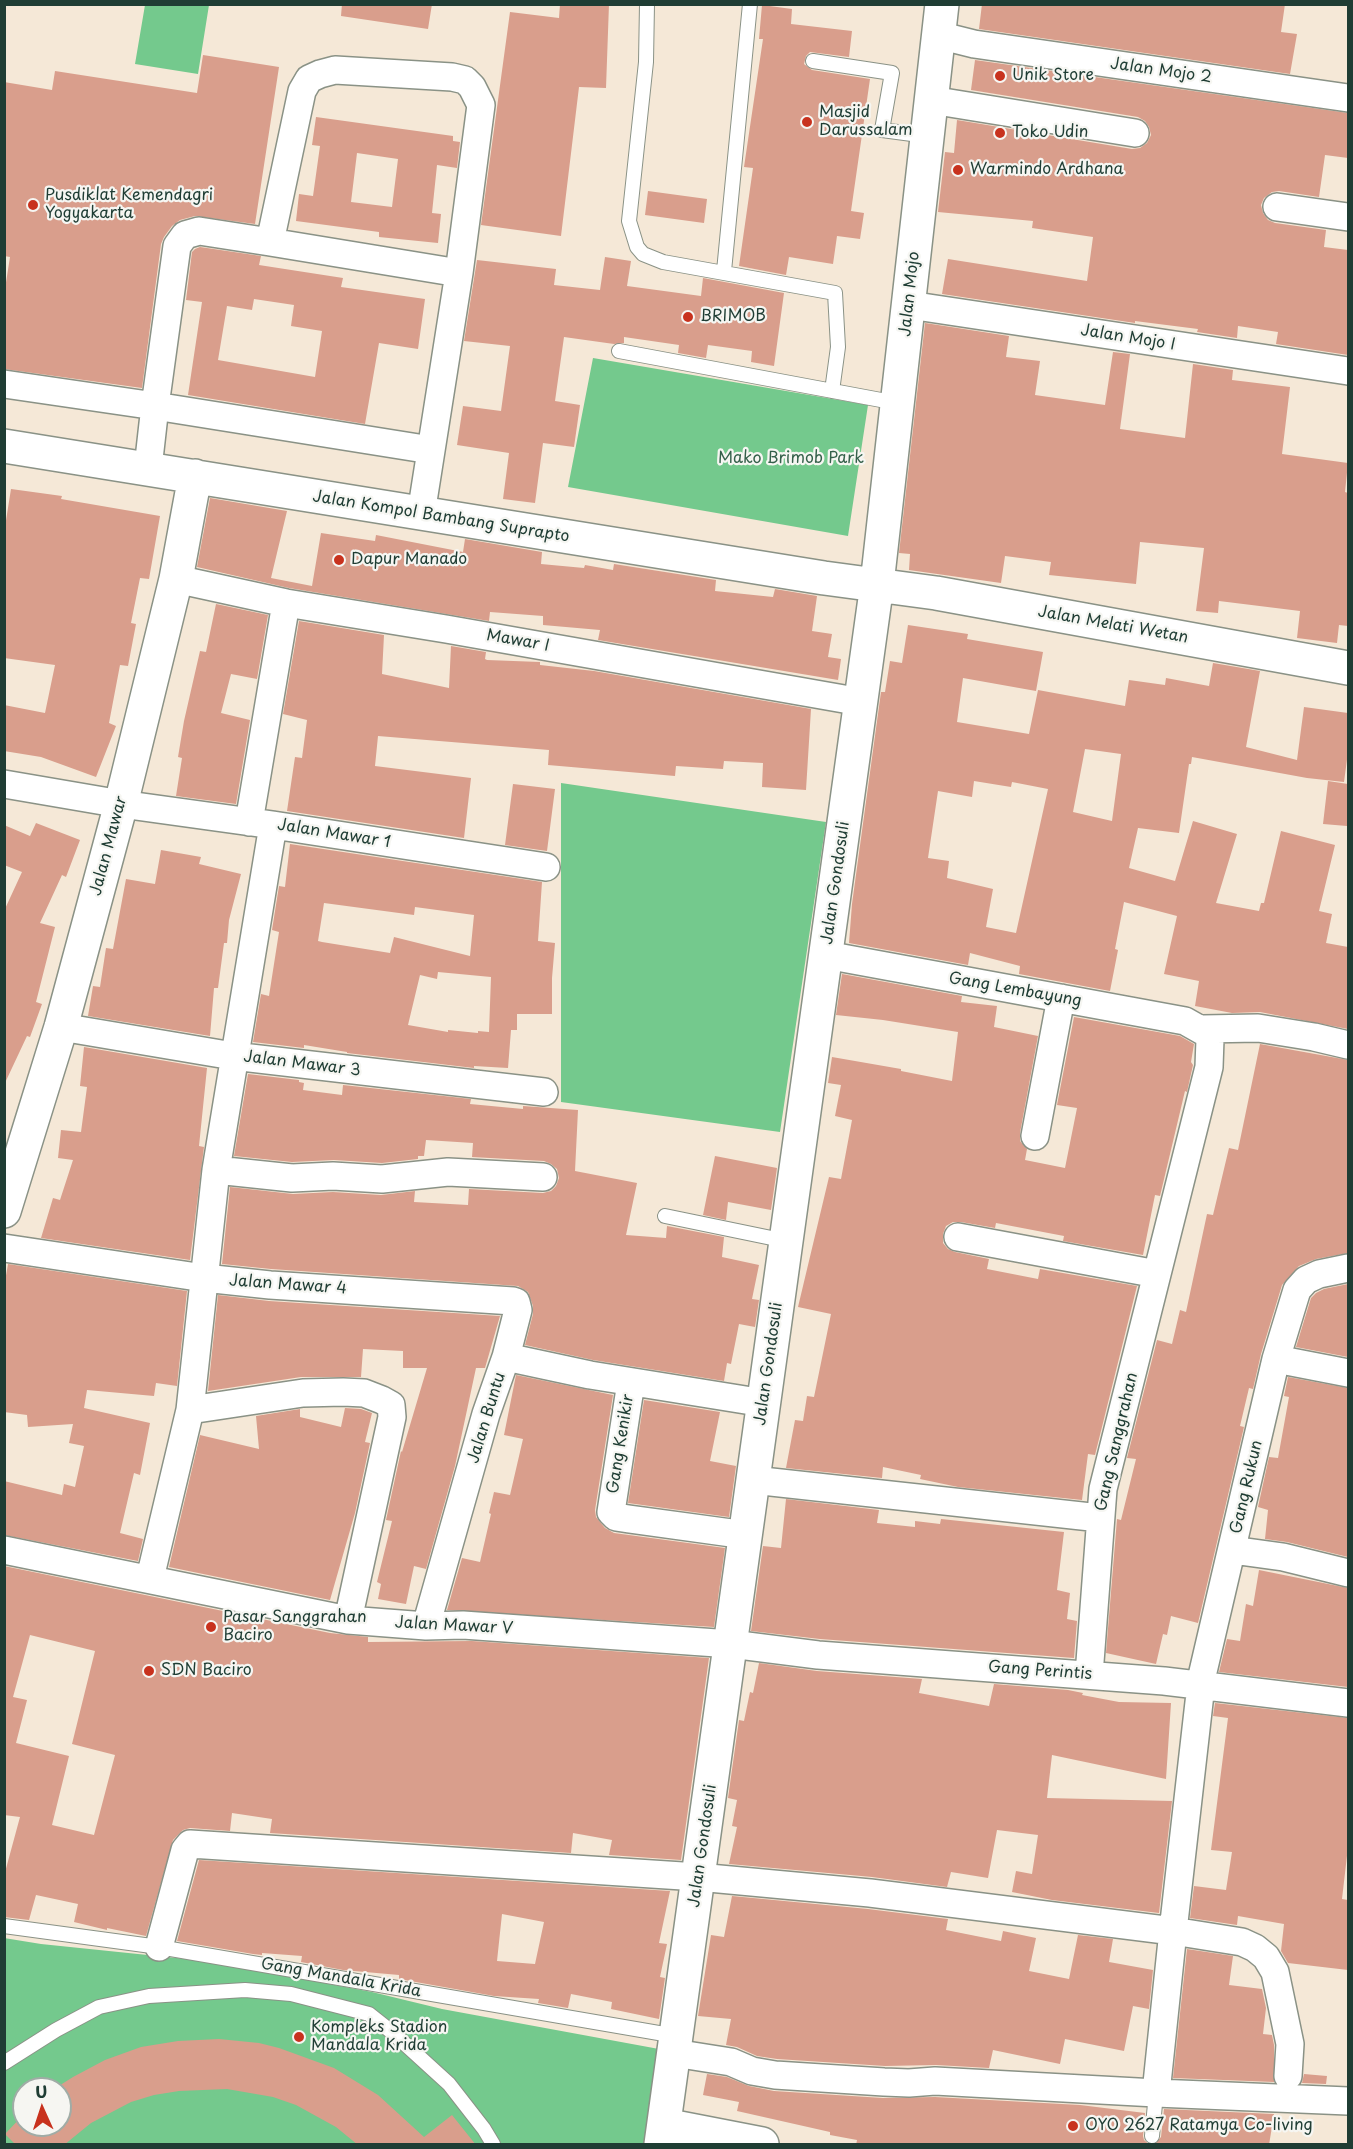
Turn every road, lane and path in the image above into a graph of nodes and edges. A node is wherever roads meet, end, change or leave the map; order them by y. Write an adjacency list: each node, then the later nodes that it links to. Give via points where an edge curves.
1 (647, 4): 12 (lane, via 646,62 629,221 643,254 663,262)
2 (750, 4): 12 (lane)
3 (940, 20): 5 (street, Jalan Mojo 2, via 974,44); 6 (street, Jalan Mojo)
4 (813, 61): 8 (lane, via 892,72 882,130)
5 (1348, 98)
6 (931, 100): 7 (street); 8 (street, Jalan Mojo)
7 (1135, 134)
8 (927, 136): 14 (street, Jalan Mojo)
9 (1277, 207): 10 (street)
10 (1348, 218)
11 (270, 242): 13 (street); 13 (street, via 302,91 309,80 336,70 452,77 465,80 481,105); 20 (street, via 199,231 185,235 177,246)
12 (724, 272): 18 (lane, via 835,293 838,348)
13 (459, 273): 22 (street)
14 (909, 305): 16 (street, Jalan Mojo I); 19 (street, Jalan Mojo)
15 (619, 351): 18 (lane)
16 (1348, 371)
17 (4, 384): 20 (street)
18 (832, 392): 19 (lane)
19 (897, 403): 27 (street, Jalan Mojo)
20 (155, 406): 22 (street); 23 (street)
21 (4, 446): 23 (street, Jalan Kompol Bambang Suprapto)
22 (431, 450): 25 (street)
23 (148, 468): 24 (street, Jalan Kompol Bambang Suprapto)
24 (195, 476): 25 (street, Jalan Kompol Bambang Suprapto); 26 (street, Jalan Mawar)
25 (421, 514): 27 (street, Jalan Kompol Bambang Suprapto)
26 (176, 579): 28 (street, Mawar I); 32 (street, Jalan Mawar)
27 (877, 584): 29 (street, Jalan Melati Wetan); 30 (street, Jalan Gondosuli)
28 (286, 603): 30 (street, Mawar I); 33 (street)
29 (1348, 668)
30 (861, 702): 35 (street, Jalan Gondosuli)
31 (4, 784): 32 (street, Jalan Mawar 1)
32 (121, 804): 33 (street, Jalan Mawar 1); 37 (street, Jalan Mawar)
33 (261, 823): 34 (street, Jalan Mawar 1); 40 (street)
34 (546, 867)
35 (826, 955): 36 (street, Gang Lembayung); 48 (street, Jalan Gondosuli)
36 (1061, 998): 38 (street, Gang Lembayung, via 1185,1021); 42 (street)
37 (61, 1027): 40 (street, Jalan Mawar 3); 45 (street, Jalan Mawar)
38 (1203, 1029): 39 (street, via 1258,1028 1314,1036); 51 (street, Gang Sanggrahan, via 1210,1039 1209,1067)
39 (1348, 1046)
40 (233, 1056): 41 (street, Jalan Mawar 3); 43 (street)
41 (544, 1092)
42 (1035, 1136)
43 (216, 1170): 44 (street, via 292,1178 382,1179 447,1172); 52 (street)
44 (543, 1177)
45 (4, 1211)
46 (665, 1216): 48 (lane)
47 (958, 1237): 51 (street)
48 (786, 1241): 57 (street, Jalan Gondosuli)
49 (4, 1248): 52 (street, Jalan Mawar 4)
50 (1348, 1268): 54 (street, Gang Rukun, via 1319,1274 1297,1290)
51 (1157, 1274): 60 (street, Gang Sanggrahan, via 1103,1489)
52 (204, 1278): 53 (street, Jalan Mawar 4, via 513,1301 518,1310); 58 (street)
53 (506, 1358): 56 (street, Jalan Buntu); 67 (street, Jalan Buntu, via 486,1414)
54 (1276, 1359): 55 (street); 63 (street, Gang Rukun)
55 (1348, 1373)
56 (631, 1382): 57 (street, Jalan Buntu); 61 (street, Gang Kenikir, via 611,1512 629,1520)
57 (764, 1403): 59 (street, Jalan Gondosuli)
58 (190, 1410): 65 (street); 66 (street, via 303,1393 343,1392 364,1393 391,1406 392,1417)
59 (753, 1480): 60 (street, Gang Sanggrahan); 61 (street, Jalan Gondosuli)
60 (1100, 1518): 69 (street)
61 (746, 1535): 68 (street, Jalan Gondosuli)
62 (4, 1550): 65 (street, Jalan Mawar V)
63 (1232, 1550): 64 (street, via 1283,1557); 70 (street, Gang Rukun)
64 (1348, 1573)
65 (150, 1578): 66 (street, Jalan Mawar V)
66 (348, 1620): 67 (street, Jalan Mawar V)
67 (426, 1626): 68 (street, Jalan Mawar V, via 463,1625)
68 (730, 1644): 69 (street, Gang Perintis, via 818,1655); 72 (street, Jalan Gondosuli)
69 (1089, 1675): 70 (street, Gang Perintis)
70 (1201, 1685): 71 (street, Gang Perintis); 74 (street, Gang Rukun)
71 (1348, 1703)
72 (698, 1877): 74 (street, via 870,1893); 75 (street, via 190,1844 185,1850); 76 (street, Jalan Gondosuli)
73 (4, 1926): 75 (lane, Gang Mandala Krida)
74 (1173, 1931): 78 (street, via 1242,1942 1266,1957 1275,1972 1290,2044); 79 (street, Gang Rukun)
75 (159, 1947): 76 (lane, Gang Mandala Krida)
76 (675, 2044): 79 (street, via 775,2075); 81 (street, Jalan Gondosuli)
77 (4, 2062): 83 (lane, via 99,2007 149,1996 244,1990 291,1994 369,2014 449,2084)
78 (1288, 2076)
79 (1156, 2093): 80 (street); 82 (lane)
80 (1348, 2101)
81 (663, 2135): 84 (street)
82 (1152, 2136)
83 (493, 2145)
84 (762, 2145)

